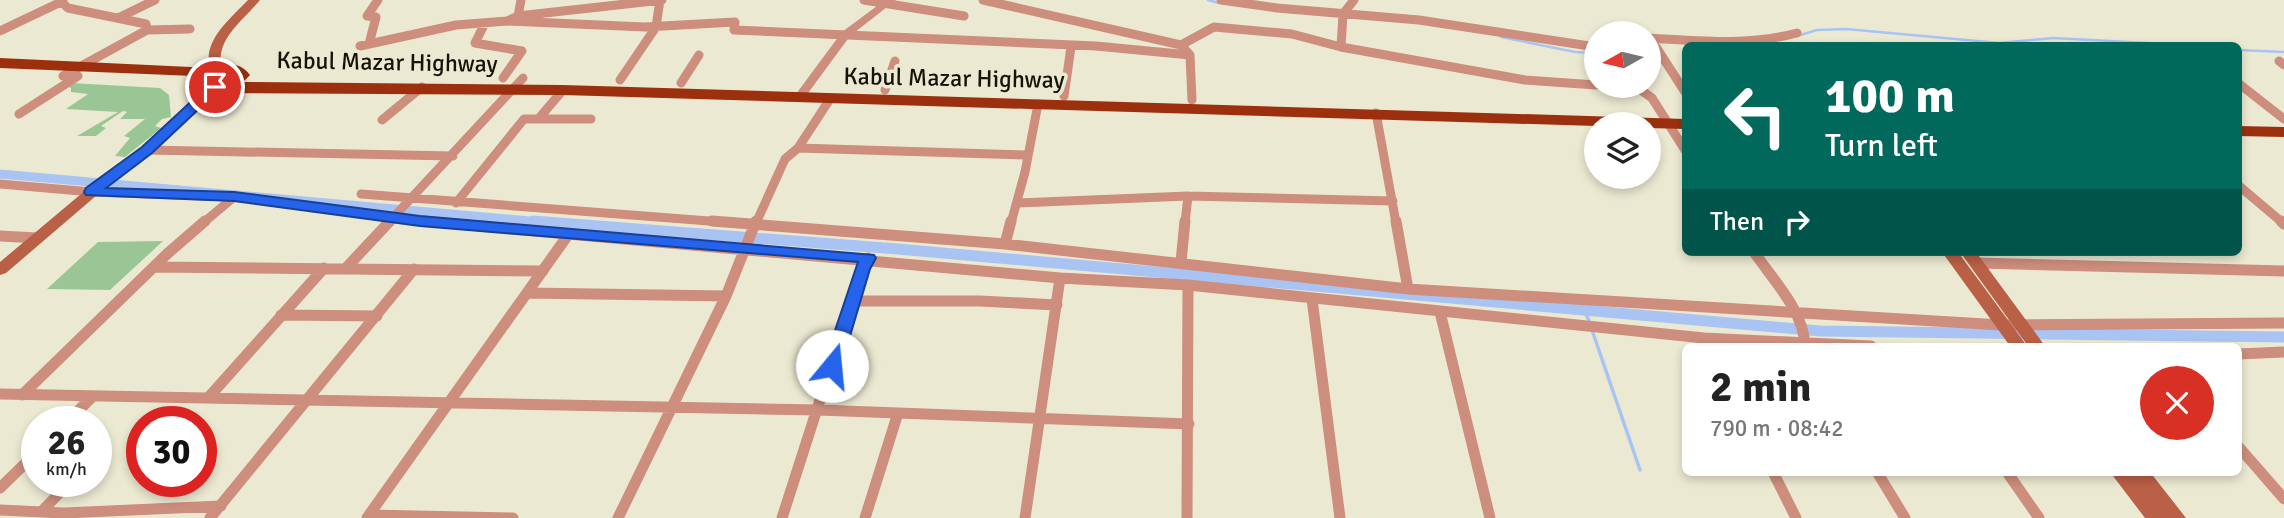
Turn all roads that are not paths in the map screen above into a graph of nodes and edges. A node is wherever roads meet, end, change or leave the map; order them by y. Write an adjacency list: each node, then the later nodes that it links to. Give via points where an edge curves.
1 (155, 0): 16 (street)
2 (254, 0): 41 (main road, via 214,48 211,61)
3 (378, 0): 18 (street, via 367,16 376,17 365,45)
4 (521, 0): 13 (street)
5 (661, 0): 12 (street); 19 (street)
6 (864, 0): 11 (street)
7 (984, 0): 28 (street)
8 (1221, 0): 15 (street)
9 (1354, 0): 15 (street)
10 (61, 1): 16 (street, via 68,8); 22 (street)
11 (889, 1): 14 (street); 24 (street)
12 (616, 3): 13 (street)
13 (518, 16): 17 (street)
14 (964, 16)
15 (1343, 16): 29 (street, via 1419,20); 31 (street)
16 (118, 18): 21 (street, via 146,24)
17 (508, 21): 18 (street); 19 (street)
18 (485, 23): 44 (street, via 475,43 523,53)
19 (656, 27): 24 (street, via 735,22 734,30); 42 (street)
20 (190, 29): 21 (street)
21 (147, 30): 40 (street)
22 (0, 31)
23 (1797, 33): 27 (street)
24 (846, 34): 30 (street); 52 (street)
25 (1661, 40): 26 (street)
26 (1712, 42)
27 (1750, 42)
28 (1181, 45): 31 (street, via 1214,27 1292,34); 34 (street)
29 (1584, 45)
30 (1071, 47): 34 (street); 53 (street)
31 (1341, 47): 46 (street, via 1525,80)
32 (1661, 54): 37 (street)
33 (699, 55): 45 (street)
34 (1190, 55): 56 (street)
35 (895, 61): 51 (street)
36 (0, 63): 40 (highway, Kabul Mazar Highway)
37 (1673, 71): 38 (street); 49 (street)
38 (1682, 71)
39 (0, 73): 40 (highway, Kabul Mazar Highway)
40 (73, 73): 41 (highway, Kabul Mazar Highway); 43 (highway, Kabul Mazar Highway); 59 (street)
41 (216, 79): 43 (highway, Kabul Mazar Highway, via 196,86); 44 (highway, Kabul Mazar Highway, via 242,75); 48 (highway, Kabul Mazar Highway); 73 (main road)
42 (620, 80): 44 (highway, Kabul Mazar Highway); 45 (highway, Kabul Mazar Highway)
43 (194, 81)
44 (513, 81): 48 (highway, Kabul Mazar Highway); 50 (highway, Kabul Mazar Highway); 75 (street)
45 (681, 83): 52 (highway, Kabul Mazar Highway)
46 (1584, 84)
47 (2242, 86): 64 (street)
48 (422, 87): 65 (street)
49 (1682, 87)
50 (563, 90): 52 (highway, Kabul Mazar Highway); 61 (street)
51 (885, 90): 52 (highway, Kabul Mazar Highway); 53 (highway, Kabul Mazar Highway)
52 (803, 94): 55 (highway, Kabul Mazar Highway)
53 (1064, 96): 56 (highway, Kabul Mazar Highway)
54 (1652, 98): 63 (street)
55 (830, 99): 57 (highway, Kabul Mazar Highway); 72 (street)
56 (1192, 100): 63 (highway, Kabul Mazar Highway)
57 (1038, 104): 58 (highway, Kabul Mazar Highway); 74 (street)
58 (1376, 113): 63 (highway, Kabul Mazar Highway); 82 (street)
59 (19, 114)
60 (1682, 116): 63 (highway, Kabul Mazar Highway)
61 (540, 117): 62 (street); 83 (street, via 522,121)
62 (591, 118)
63 (1666, 119): 66 (highway, Kabul Mazar Highway); 71 (street)
64 (2284, 119)
65 (382, 120)
66 (1682, 123)
67 (2242, 131): 68 (highway)
68 (2284, 132)
69 (2242, 140): 70 (highway)
70 (2284, 142)
71 (1682, 145)
72 (798, 148): 74 (street); 89 (street, via 785,159)
73 (147, 150): 75 (street); 77 (main road)
74 (1028, 155): 84 (street)
75 (453, 156): 85 (street)
76 (0, 184): 77 (street)
77 (98, 186): 81 (street); 90 (main road)
78 (2242, 188): 86 (street)
79 (360, 194): 85 (street)
80 (1188, 196): 82 (street); 84 (street); 96 (street)
81 (234, 197): 85 (street); 97 (street)
82 (1393, 201): 106 (street)
83 (456, 203): 85 (street); 89 (street)
84 (1018, 203): 91 (street)
85 (403, 207): 87 (street); 99 (street)
86 (2284, 225)
87 (569, 235): 89 (street); 102 (street)
88 (0, 236): 90 (street)
89 (749, 237): 91 (street); 94 (street); 108 (street)
90 (37, 238): 101 (main road)
91 (1005, 244): 96 (street)
92 (1757, 256): 115 (street)
93 (1953, 256): 117 (main road)
94 (868, 258): 104 (street); 110 (street)
95 (1973, 258): 103 (street); 117 (main road)
96 (1181, 262): 106 (street)
97 (155, 267): 98 (street); 125 (street)
98 (324, 268): 99 (street); 113 (street)
99 (346, 268): 100 (street)
100 (414, 269): 102 (street); 114 (street)
101 (0, 270)
102 (543, 271): 107 (street)
103 (2284, 271)
104 (1060, 278): 105 (street); 111 (street)
105 (1188, 285): 109 (street); 135 (street)
106 (1408, 289): 115 (street)
107 (528, 293): 108 (street); 129 (street)
108 (726, 296): 131 (street)
109 (1312, 299): 112 (street); 159 (street)
110 (852, 301): 111 (street); 132 (street)
111 (1057, 305): 134 (street)
112 (1440, 312): 118 (street, via 1580,323); 160 (street)
113 (282, 315): 114 (street); 127 (street)
114 (377, 316): 128 (street)
115 (1798, 318): 117 (street); 119 (street)
116 (2284, 323): 117 (street)
117 (2012, 326): 120 (main road); 121 (main road)
118 (1707, 342): 119 (street)
119 (1805, 343)
120 (2018, 343)
121 (2033, 343)
122 (2242, 354): 123 (street)
123 (2281, 355)
124 (0, 394): 125 (street)
125 (22, 395): 126 (street)
126 (93, 396): 127 (street); 130 (street)
127 (208, 398): 128 (street)
128 (310, 400): 129 (street); 146 (street)
129 (451, 402): 131 (street); 150 (street)
130 (83, 406)
131 (673, 407): 132 (street); 154 (street)
132 (818, 410): 133 (street); 155 (street)
133 (898, 413): 134 (street); 156 (street)
134 (1039, 418): 135 (street); 157 (street)
135 (1189, 424): 158 (street)
136 (2242, 451): 145 (street)
137 (21, 468): 143 (street)
138 (1775, 476): 161 (street)
139 (1879, 476): 162 (street)
140 (2010, 476): 163 (street)
141 (2122, 476): 164 (main road)
142 (2142, 476): 165 (main road)
143 (0, 488)
144 (56, 497): 148 (street)
145 (2284, 499)
146 (221, 506): 149 (street); 152 (street)
147 (0, 510): 148 (street)
148 (41, 512): 149 (street)
149 (62, 515)
150 (368, 517): 151 (street)
151 (464, 517): 153 (street)
152 (211, 518)
153 (513, 518)
154 (618, 518)
155 (782, 518)
156 (865, 518)
157 (1025, 518)
158 (1187, 518)
159 (1340, 518)
160 (1490, 518)
161 (1796, 518)
162 (1905, 518)
163 (2039, 518)
164 (2156, 518)
165 (2176, 518)

